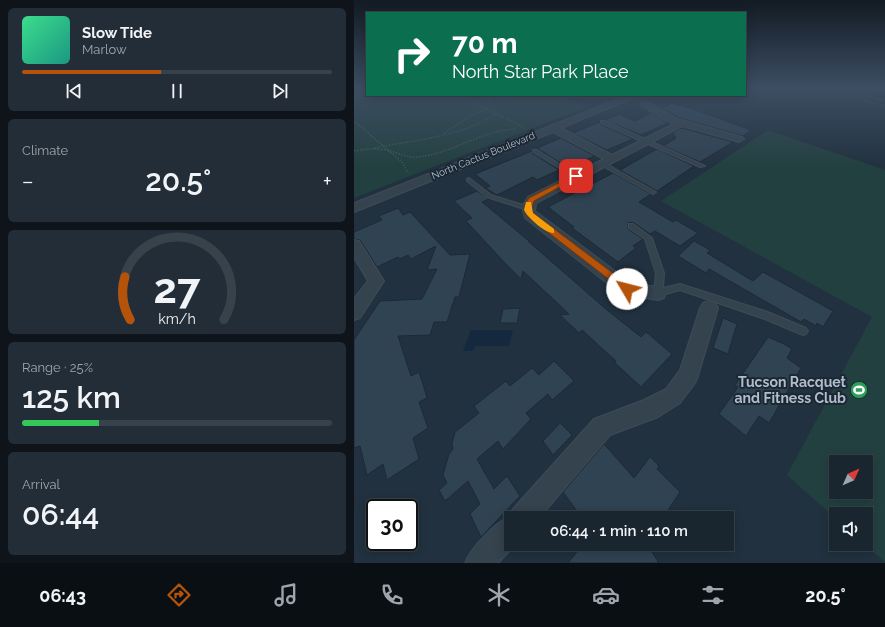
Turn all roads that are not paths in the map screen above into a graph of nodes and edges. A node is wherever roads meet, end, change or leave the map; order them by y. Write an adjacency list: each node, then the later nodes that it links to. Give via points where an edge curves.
1 (588, 114): 5 (street, North Cactus Boulevard)
2 (664, 114): 4 (street)
3 (603, 122): 7 (lane)
4 (682, 123): 6 (street); 7 (street)
5 (553, 128): 9 (street); 16 (street, North Cactus Boulevard, via 533,132)
6 (739, 139)
7 (646, 140): 9 (street); 11 (lane)
8 (534, 150): 12 (lane)
9 (611, 158): 10 (street)
10 (601, 163): 12 (street); 14 (lane)
11 (702, 166)
12 (576, 176): 15 (street)
13 (469, 180): 15 (lane, via 489,196)
14 (653, 192)
15 (529, 203): 19 (street, via 530,215 627,289)
16 (354, 208)
17 (631, 226): 19 (lane, via 648,238 660,273)
18 (354, 245): 21 (street, via 376,281)
19 (658, 293): 22 (lane, via 680,287 765,314)
20 (709, 308): 23 (street, via 688,376 673,396 650,409 602,427)
21 (354, 313)
22 (803, 331)
23 (528, 511)
24 (504, 537): 25 (street)
25 (479, 563)

